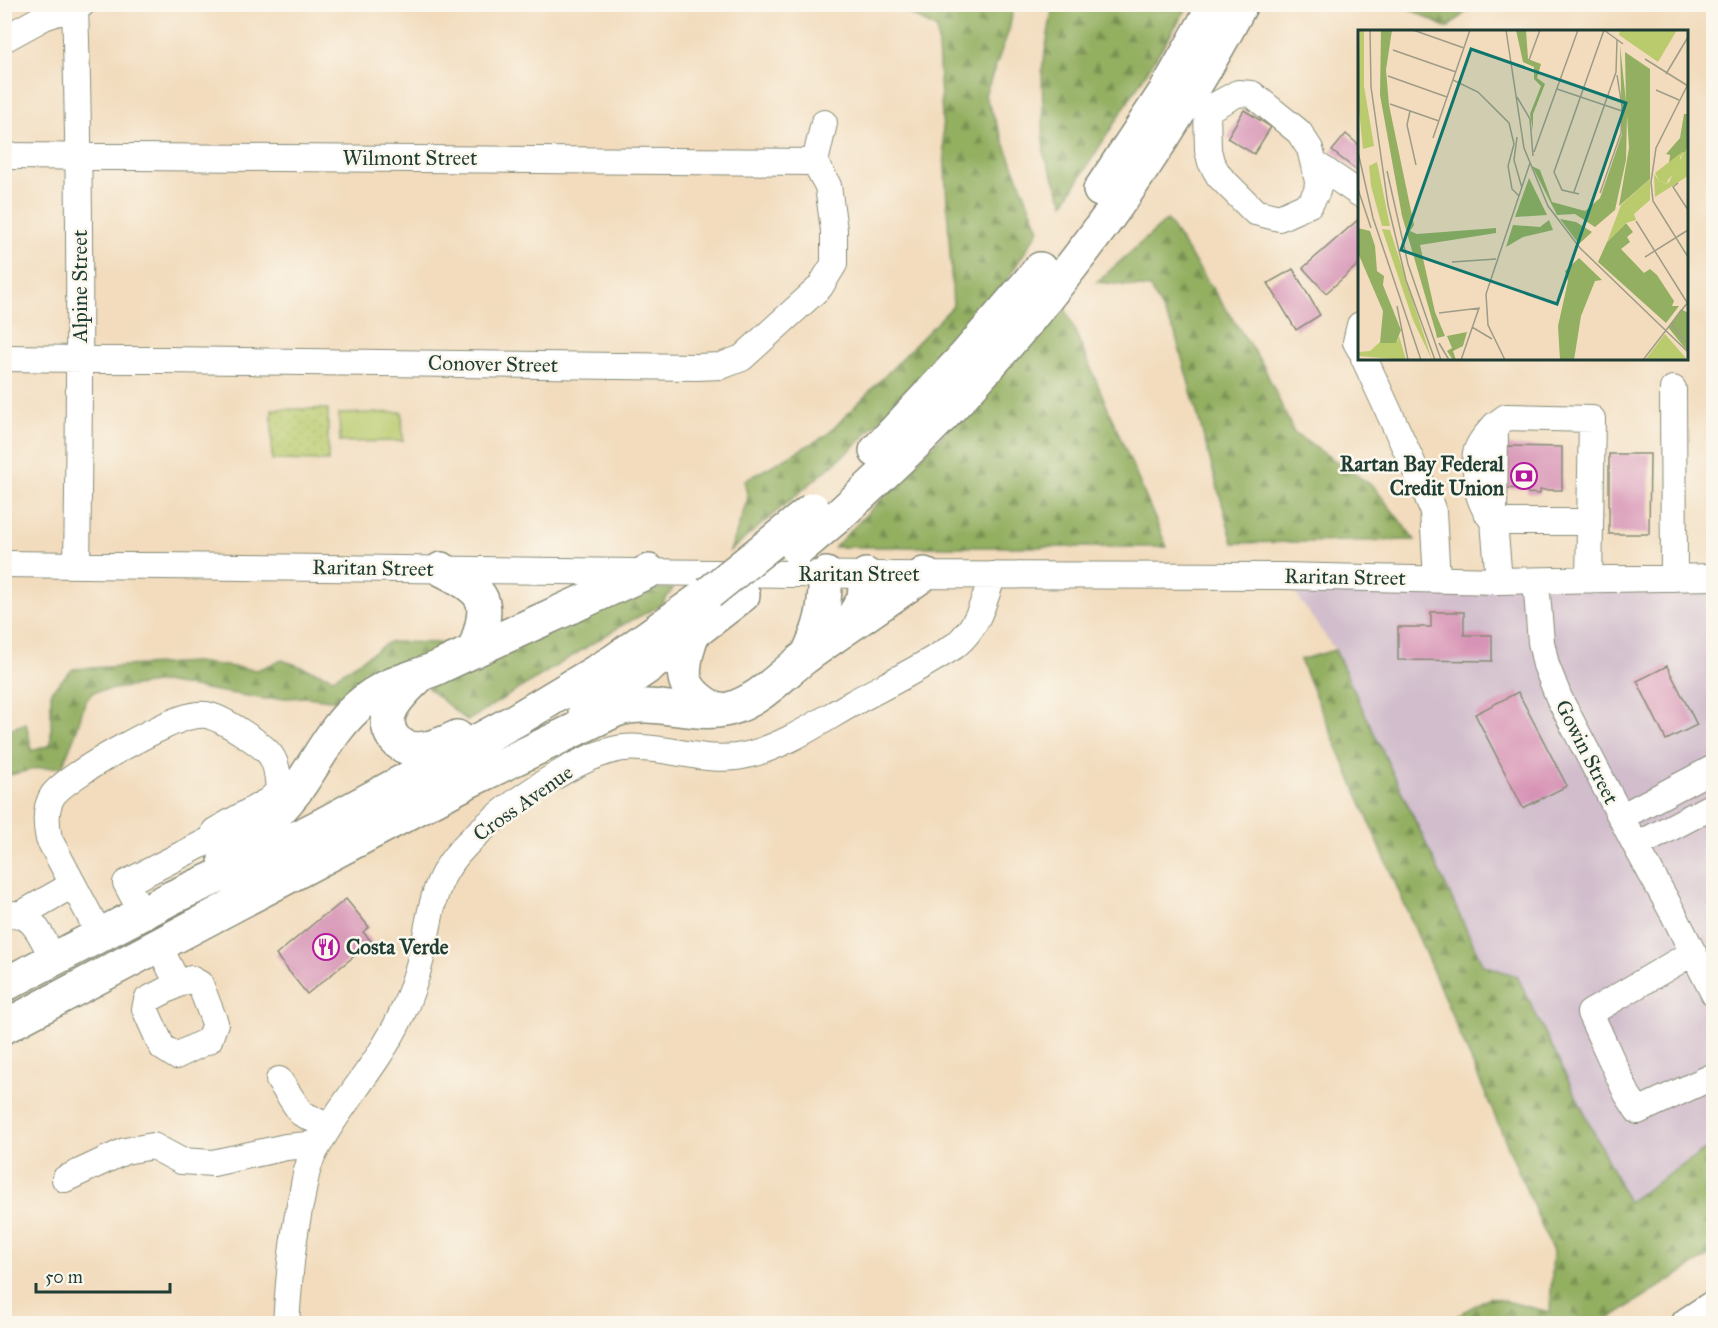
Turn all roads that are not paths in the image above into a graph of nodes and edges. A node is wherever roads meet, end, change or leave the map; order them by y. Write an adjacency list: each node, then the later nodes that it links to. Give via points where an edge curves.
1 (1215, 4): 12 (highway)
2 (1241, 4): 5 (highway)
3 (79, 6): 4 (street, via 44,17); 8 (street, Alpine Street)
4 (4, 39)
5 (1197, 105): 10 (street, via 1238,93 1252,94 1299,132); 10 (street, via 1211,162 1219,176 1255,212 1279,218 1310,204 1318,181); 12 (highway)
6 (825, 123): 9 (street)
7 (4, 156): 8 (street, Wilmont Street)
8 (80, 156): 9 (street, Wilmont Street); 16 (street, Alpine Street)
9 (815, 162): 16 (street, Conover Street, via 828,186 834,264 820,286 742,358 721,366)
10 (1314, 163): 11 (street)
11 (1358, 193)
12 (1098, 213): 19 (highway, via 1021,310 906,421)
13 (1358, 331): 14 (street)
14 (1358, 347)
15 (4, 358): 16 (street, Conover Street)
16 (80, 358): 23 (street, Alpine Street)
17 (1365, 360): 32 (street, via 1433,512)
18 (1673, 389): 31 (street)
19 (824, 514): 37 (highway, bridge, via 743,595); 41 (highway, bridge, via 614,661)
20 (1494, 522): 21 (street); 21 (street, via 1495,425 1506,417 1593,419); 34 (street)
21 (1590, 522): 33 (street)
22 (4, 564): 23 (street, Raritan Street)
23 (77, 564): 24 (street, Raritan Street)
24 (441, 569): 25 (street, Raritan Street); 38 (highway, via 468,582 482,598 484,618)
25 (649, 571): 26 (street, Raritan Street); 38 (highway)
26 (826, 574): 28 (street, Raritan Street); 39 (highway, via 823,616)
27 (924, 574): 28 (street, Raritan Street); 29 (street, Raritan Street); 36 (highway)
28 (866, 575): 36 (highway, via 864,599)
29 (993, 575): 32 (street, Raritan Street); 64 (street, Cross Avenue, via 978,619 956,645 782,742 721,759 641,748 610,750 569,768 490,823 446,869 399,1020)
30 (1713, 577): 31 (street, Raritan Street)
31 (1674, 578): 33 (street, Raritan Street)
32 (1437, 579): 34 (street, Raritan Street)
33 (1589, 580): 35 (street, Raritan Street)
34 (1499, 581): 35 (street, Raritan Street)
35 (1536, 581): 47 (street, Gowin Street, via 1546,665)
36 (845, 629): 39 (highway)
37 (692, 635): 42 (highway, via 685,681 695,697); 43 (highway)
38 (474, 651): 40 (highway)
39 (807, 656): 42 (highway, via 755,696 736,707)
40 (420, 675): 41 (highway, via 398,698 388,720 391,735 411,748 438,745); 46 (highway, via 380,689 350,713 299,785)
41 (546, 703): 51 (highway, via 322,825)
42 (718, 711): 43 (highway, via 626,707)
43 (501, 765): 55 (highway)
44 (1713, 768): 47 (street)
45 (1713, 805): 49 (street)
46 (273, 806): 48 (highway, via 267,824); 50 (street, via 279,791 278,774 270,755 234,727 209,715 190,716 159,728 78,773 52,797 45,823)
47 (1621, 817): 49 (street, Gowin Street)
48 (223, 845): 51 (highway); 52 (street, via 126,883)
49 (1636, 846): 56 (street, Gowin Street)
50 (72, 885): 53 (street); 54 (street)
51 (173, 897): 52 (highway)
52 (142, 913): 54 (highway)
53 (12, 916): 57 (street, via 32,921)
54 (100, 935): 57 (highway)
55 (159, 946): 58 (street); 61 (highway)
56 (1692, 953): 60 (street, Gowin Street); 62 (street, via 1590,1013 1638,1111)
57 (54, 959): 59 (highway)
58 (178, 984)
59 (4, 985)
60 (1713, 994)
61 (4, 1027)
62 (1713, 1076)
63 (279, 1080): 64 (street, via 301,1113)
64 (324, 1136): 65 (street, via 213,1163 181,1161 153,1146 125,1151); 67 (street, Cross Avenue, via 309,1162 293,1235)
65 (65, 1179)
66 (1713, 1307): 68 (highway)
67 (285, 1323)
68 (1688, 1323)

